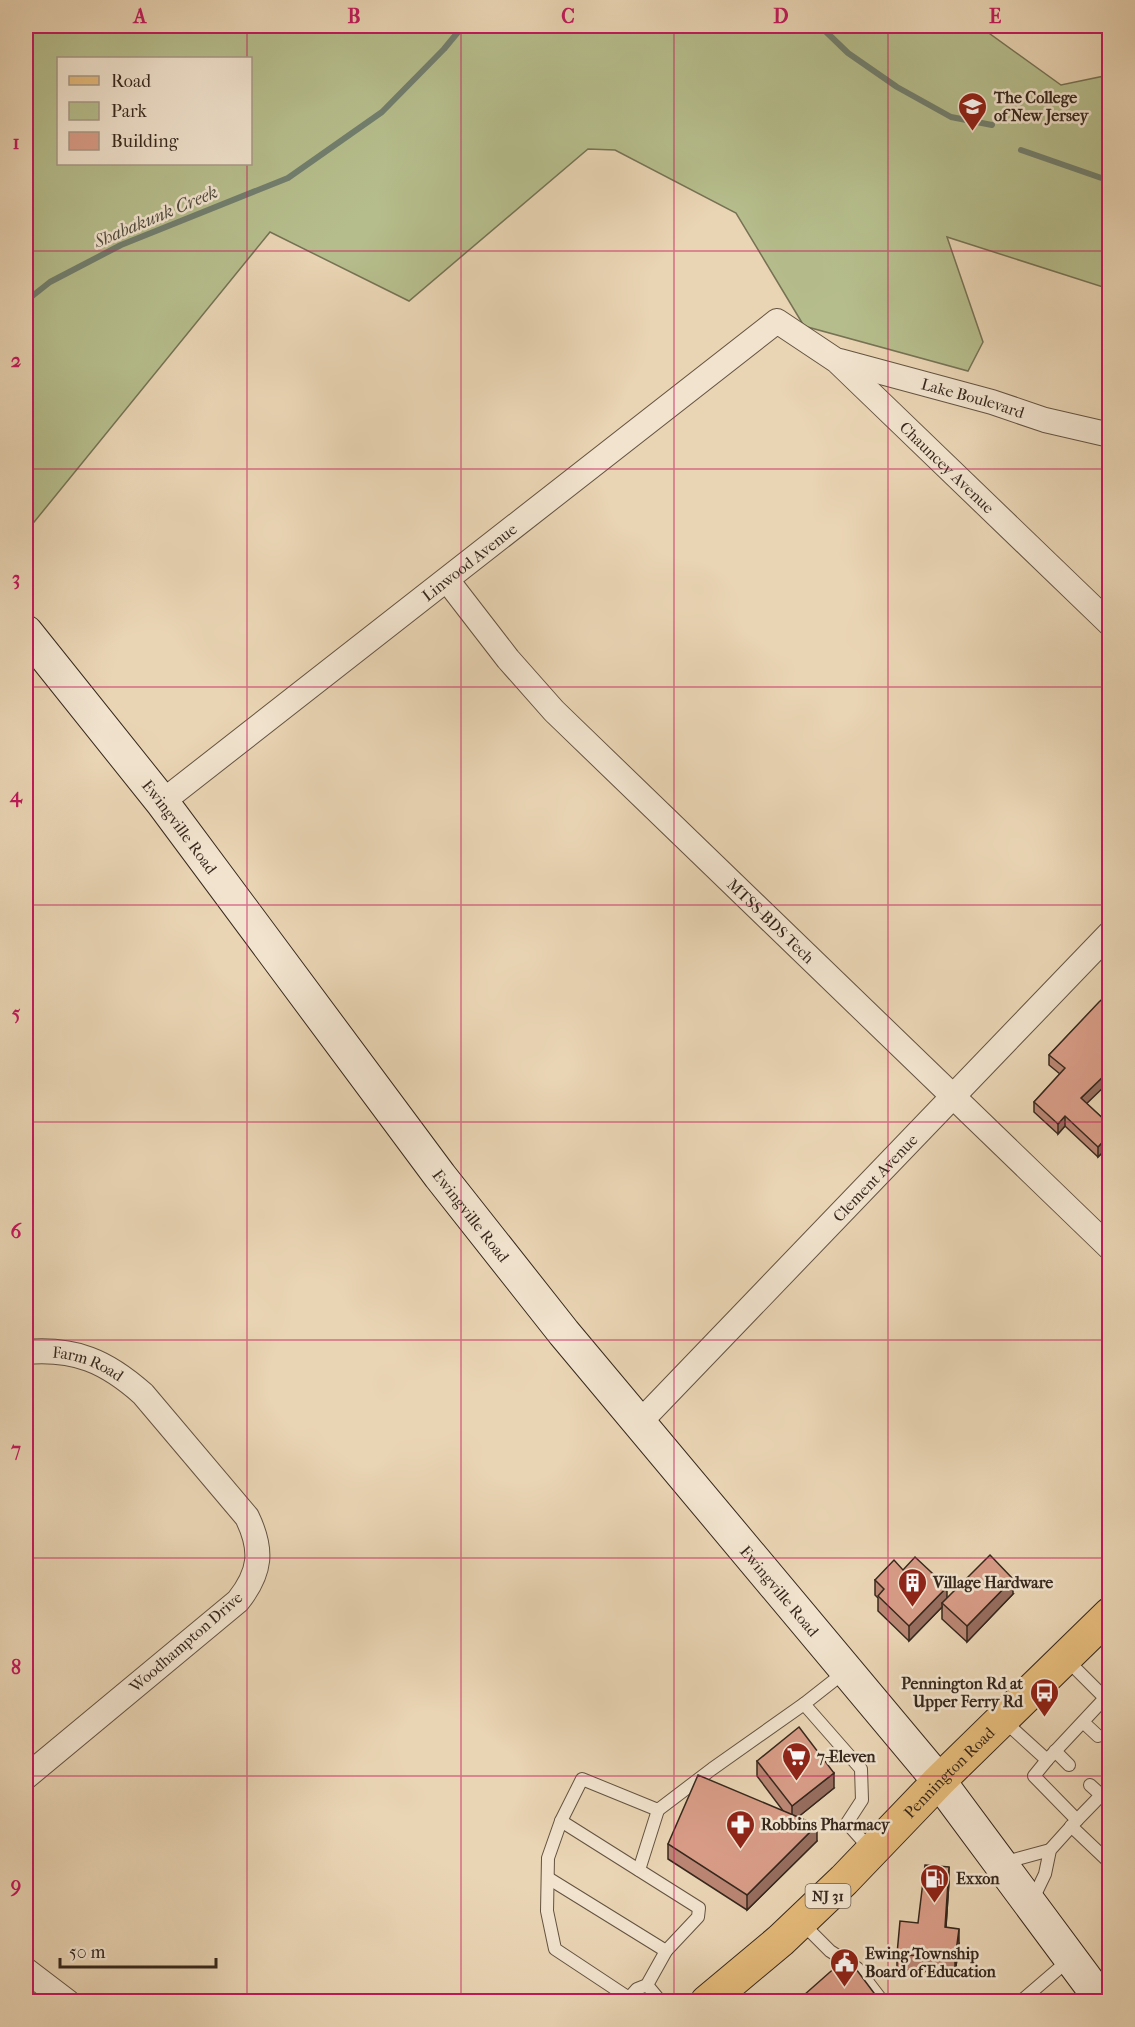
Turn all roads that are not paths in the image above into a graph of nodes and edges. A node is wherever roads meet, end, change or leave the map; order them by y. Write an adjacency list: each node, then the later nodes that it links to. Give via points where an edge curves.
1 (777, 321): 2 (street, Chauncey Avenue); 4 (street, Linwood Avenue)
2 (837, 361): 3 (street, Lake Boulevard); 5 (street, Chauncey Avenue)
3 (1110, 435)
4 (447, 580): 7 (street, Linwood Avenue); 9 (street, MTSS-BDS Tech, via 554,711)
5 (1110, 624)
6 (26, 632): 7 (main road, Ewingville Road)
7 (162, 802): 13 (main road, Ewingville Road, via 440,1176)
8 (1110, 933): 9 (street, Clement Avenue)
9 (952, 1097): 10 (street, MTSS-BDS Tech); 13 (street, Clement Avenue)
10 (1110, 1248)
11 (26, 1352): 12 (street, Farm Road, via 75,1354 101,1363)
12 (143, 1394): 24 (street, Woodhampton Drive, via 247,1517 255,1532 256,1568 238,1601)
13 (640, 1422): 16 (main road, Ewingville Road)
14 (1110, 1614): 15 (main road, Pennington Road / NJ 31)
15 (1065, 1658): 17 (lane); 19 (main road, Pennington Road / NJ 31)
16 (846, 1671): 18 (lane); 25 (main road, Ewingville Road)
17 (1107, 1700): 20 (lane)
18 (804, 1704): 28 (lane); 31 (lane, via 861,1769 862,1800 848,1822)
19 (1002, 1720): 22 (lane); 25 (main road, Pennington Road / NJ 31)
20 (1083, 1722): 21 (lane); 22 (lane)
21 (1098, 1737)
22 (1051, 1756): 23 (lane); 30 (lane, via 1034,1776)
23 (1069, 1765)
24 (26, 1777)
25 (939, 1781): 31 (main road, Pennington Road / NJ 31); 33 (main road, Ewingville Road)
26 (1090, 1785): 27 (lane)
27 (1105, 1791): 30 (lane)
28 (658, 1810): 29 (lane, via 582,1779); 35 (lane)
29 (561, 1821): 35 (lane); 36 (lane, via 548,1858)
30 (1074, 1823): 32 (lane); 34 (lane)
31 (872, 1851): 38 (main road, Pennington Road / NJ 31)
32 (1050, 1851): 33 (lane); 37 (lane, via 1045,1874)
33 (1000, 1863): 37 (main road, Ewingville Road)
34 (1110, 1863)
35 (639, 1870): 39 (lane, via 699,1908 698,1917)
36 (548, 1878): 39 (lane); 43 (lane, via 547,1911 555,1949)
37 (1031, 1904): 40 (main road, Ewingville Road)
38 (801, 1921): 44 (main road, Pennington Road / NJ 31); 47 (lane, via 830,1951 857,1968)
39 (666, 1951): 42 (lane)
40 (1071, 1958): 48 (lane); 49 (main road, Ewingville Road)
41 (26, 1970): 45 (street)
42 (648, 1985): 43 (lane, via 637,1989); 46 (lane)
43 (631, 2000)
44 (712, 2000)
45 (68, 2001)
46 (661, 2001)
47 (884, 2001)
48 (1020, 2001)
49 (1103, 2001)

